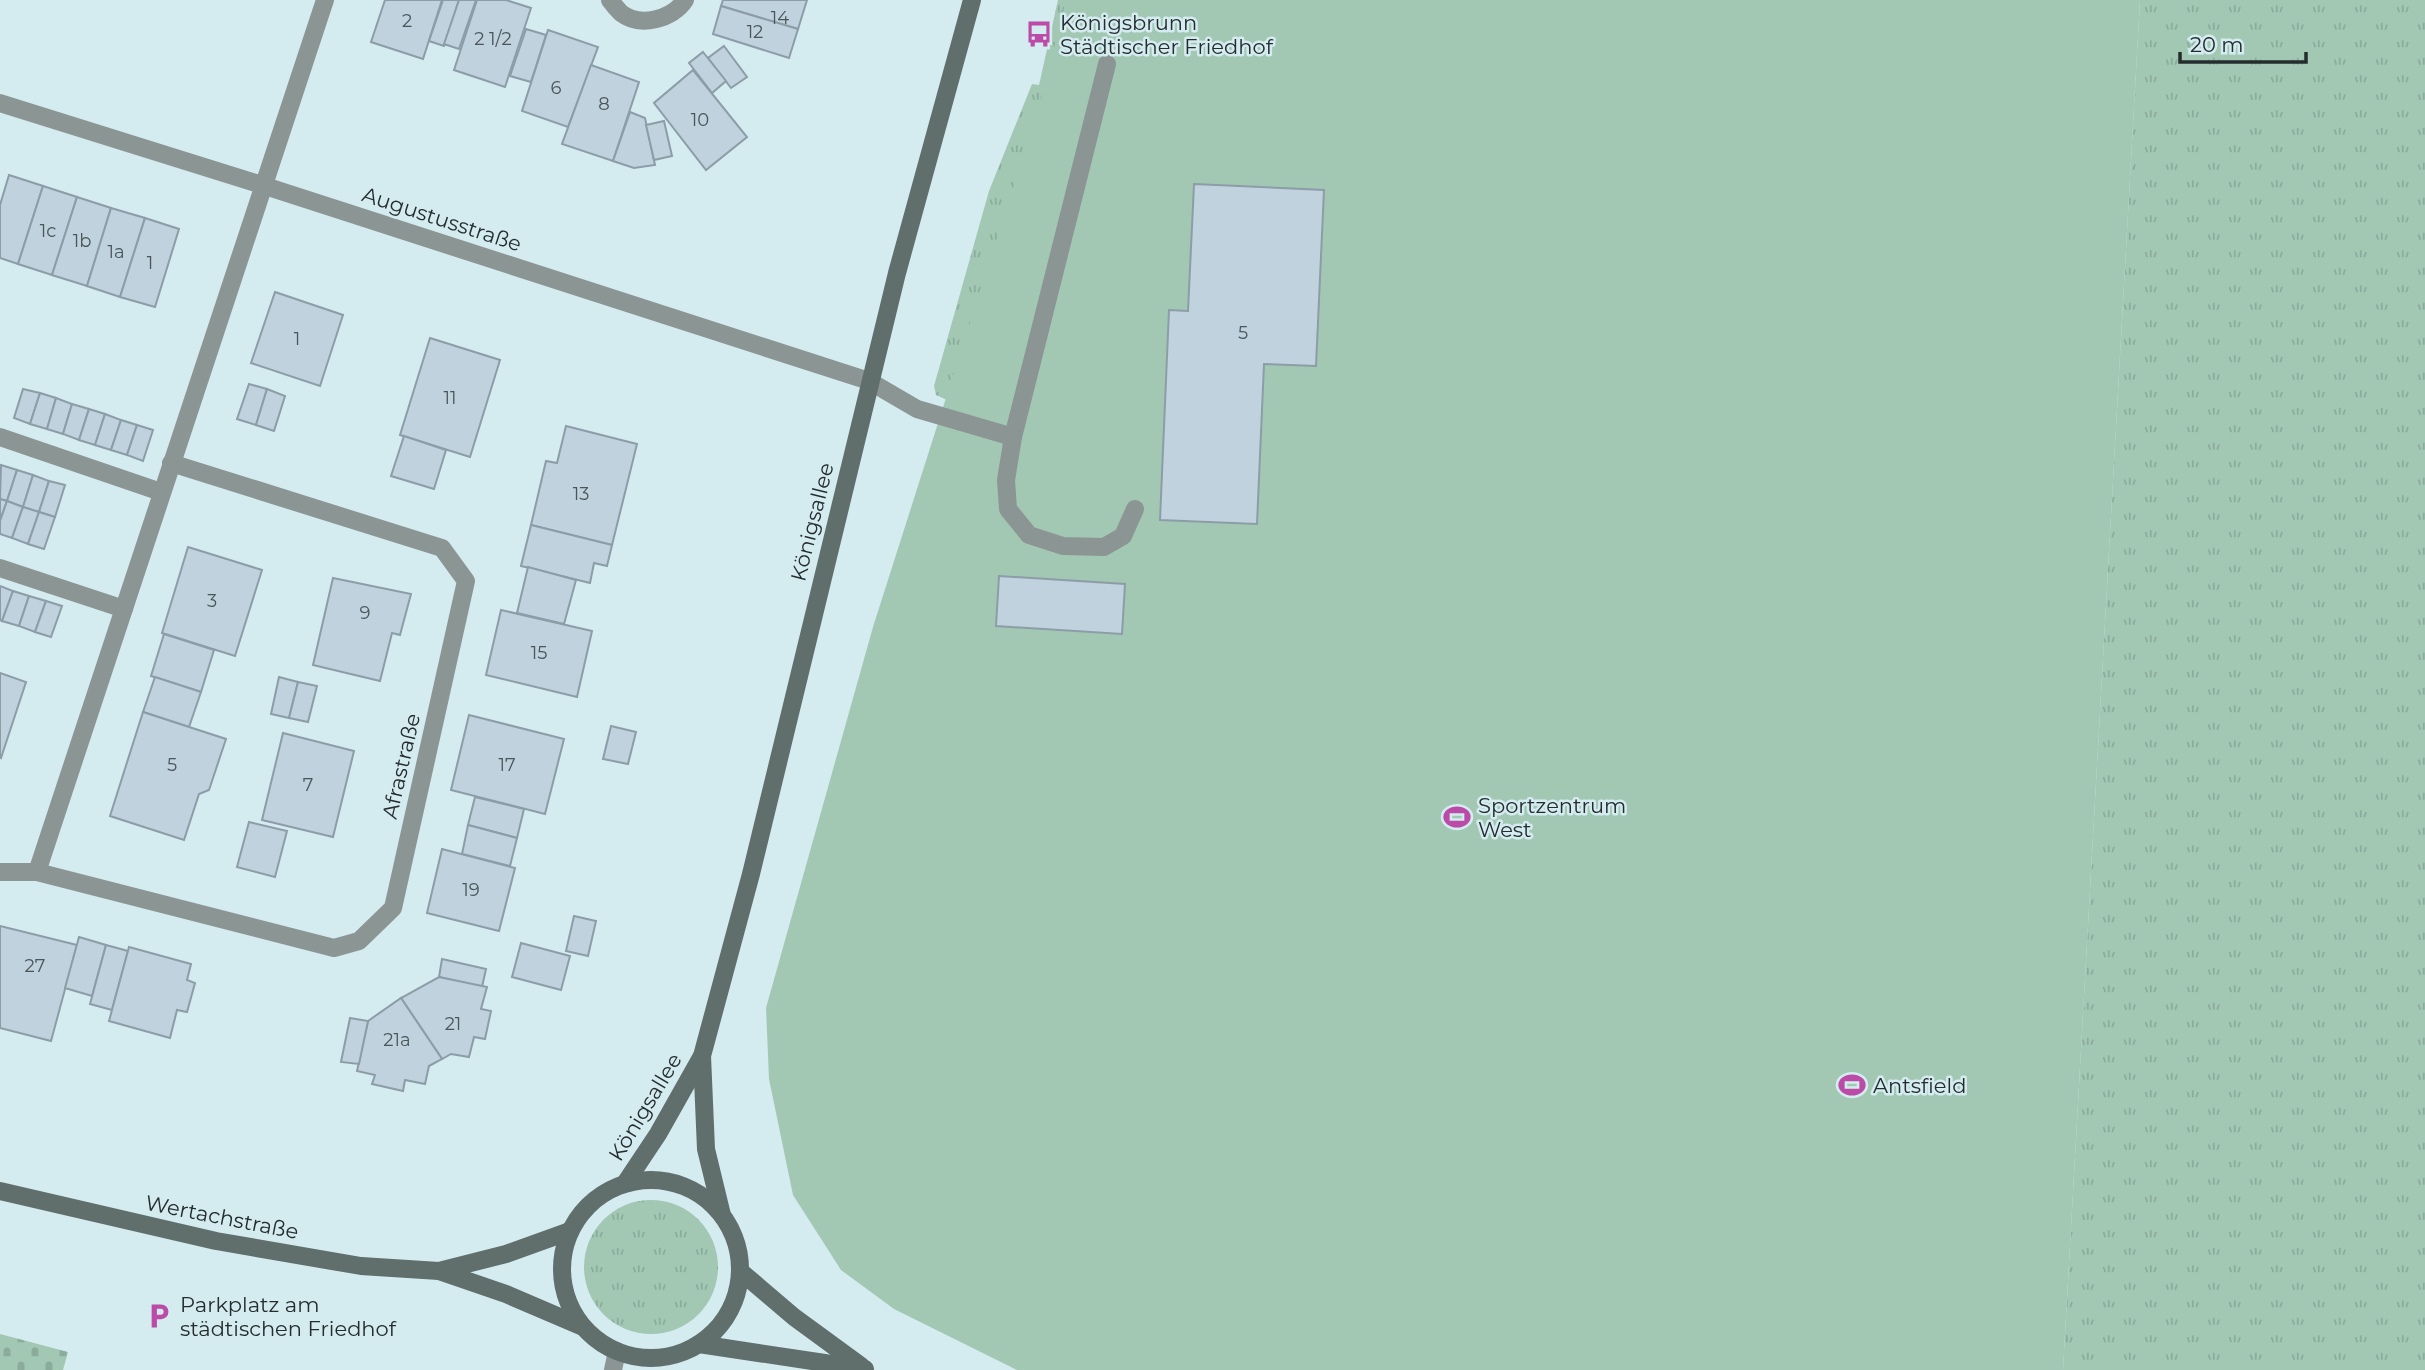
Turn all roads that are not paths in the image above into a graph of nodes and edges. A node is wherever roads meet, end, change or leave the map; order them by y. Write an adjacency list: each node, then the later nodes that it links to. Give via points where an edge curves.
1 (325, 0): 7 (street)
2 (610, 0): 3 (street, via 622,14 644,20 664,18)
3 (685, 0)
4 (972, 0): 8 (street, Königsallee)
5 (1107, 64): 10 (street)
6 (0, 103): 7 (street, Augustusstraße)
7 (265, 186): 8 (street, Augustusstraße); 11 (street)
8 (869, 381): 10 (street, Augustusstraße, via 917,409); 18 (street, Königsallee, via 751,874)
9 (0, 437): 12 (street)
10 (1013, 437): 13 (street, via 1006,480 1008,509 1029,535 1063,546 1104,547 1124,536)
11 (171, 463): 12 (street); 17 (street, Afrastraße, via 442,548 466,581 393,908 359,941 334,948)
12 (161, 492): 15 (street)
13 (1135, 509)
14 (0, 568): 15 (street)
15 (124, 609): 17 (street)
16 (0, 872): 17 (street, Afrastraße)
17 (37, 872)
18 (702, 1056): 19 (street, Königsallee); 21 (street, Königsallee, via 706,1149)
19 (626, 1182): 21 (street, via 672,1181 700,1194); 22 (street, via 599,1195)
20 (0, 1191): 23 (street, Wertachstraße, via 216,1241 361,1266)
21 (722, 1215): 24 (street, via 736,1241)
22 (570, 1231): 23 (street, Wertachstraße); 25 (street, via 561,1274 568,1302)
23 (439, 1271): 25 (street, Wertachstraße)
24 (740, 1271): 26 (street, via 729,1313); 28 (street)
25 (583, 1327): 27 (street)
26 (699, 1344): 27 (street, via 659,1358); 28 (street)
27 (617, 1351): 29 (street)
28 (866, 1369)
29 (613, 1370)

